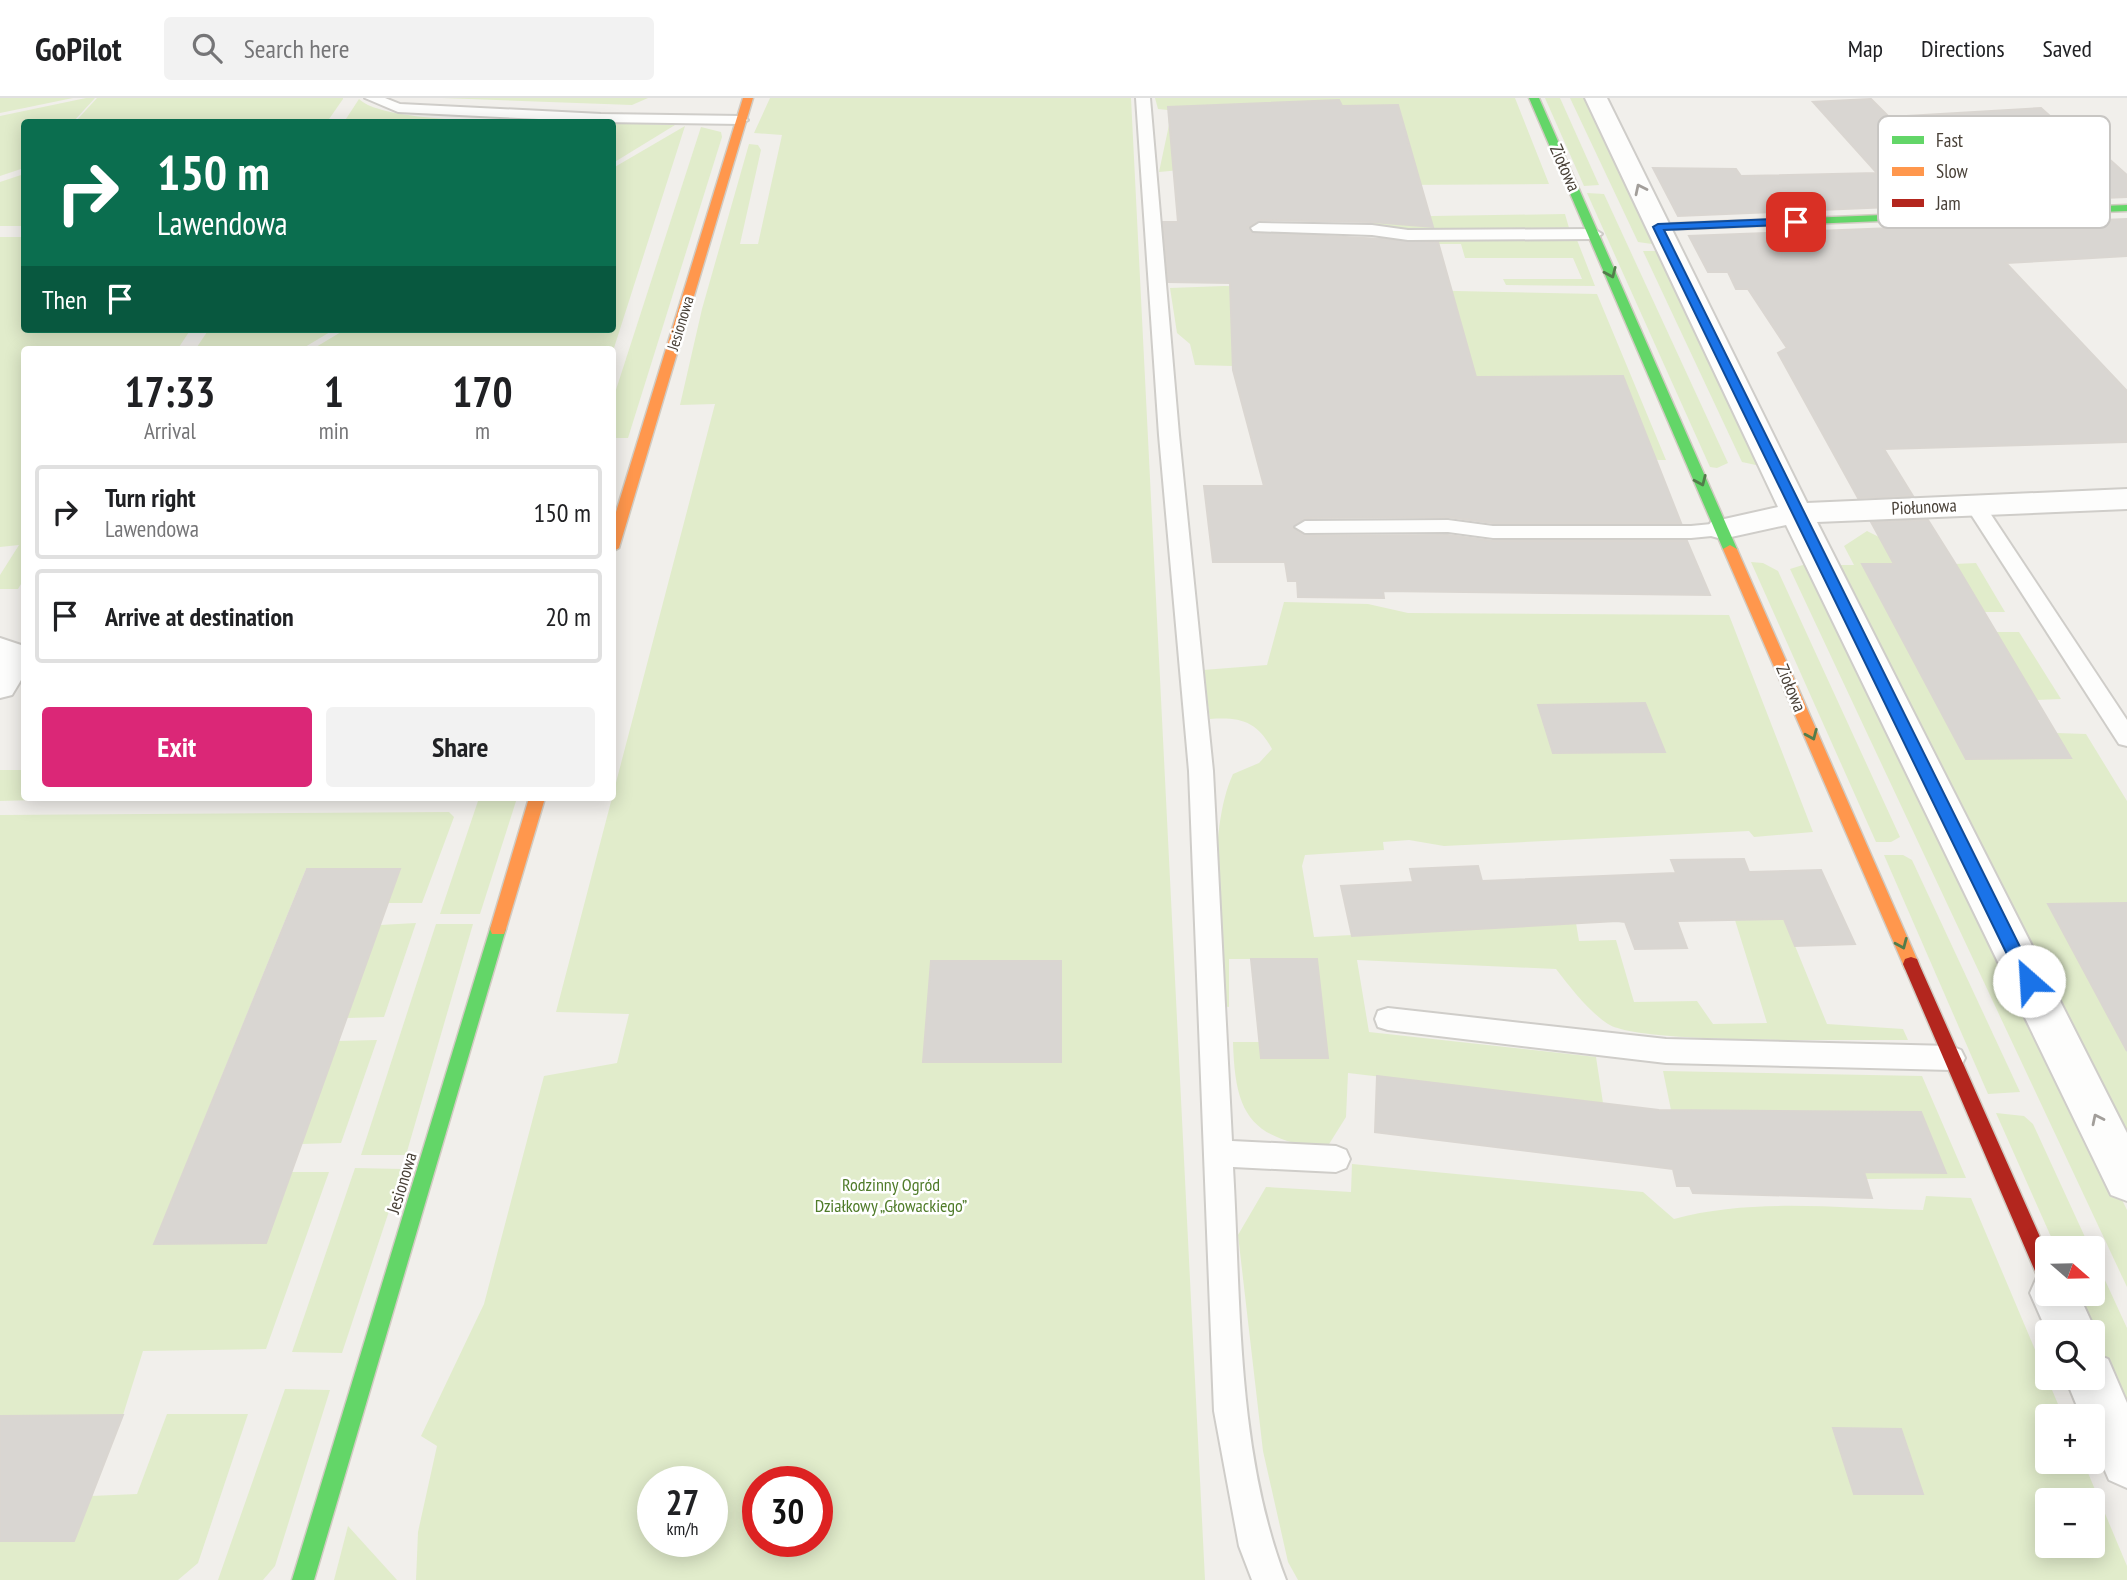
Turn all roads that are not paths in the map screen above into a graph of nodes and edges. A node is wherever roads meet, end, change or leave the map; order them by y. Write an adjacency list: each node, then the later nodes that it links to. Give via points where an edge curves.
1 (372, 98): 6 (lane, via 398,108)
2 (748, 98): 6 (street, Jesionowa)
3 (1143, 98): 23 (lane, via 1201,771)
4 (1534, 98): 10 (street, Ziołowa)
5 (1596, 98): 8 (street, one-way to 5)
6 (741, 120): 16 (street, Jesionowa)
7 (1878, 218): 8 (street)
8 (1658, 227): 13 (street)
9 (1259, 228): 10 (lane, via 1408,235)
10 (1594, 234): 15 (street, Ziołowa, one-way to 15)
11 (2127, 499): 12 (street, Piołunowa)
12 (1975, 505): 13 (street, Piołunowa); 19 (lane)
13 (1797, 513): 15 (street, Piołunowa); 25 (street, one-way to 13)
14 (1305, 527): 15 (lane, via 1448,526 1493,532)
15 (1722, 529): 22 (street, Ziołowa, one-way to 22)
16 (616, 535)
17 (0, 650): 18 (street, via 17,659)
18 (0, 685)
19 (2127, 738)
20 (536, 801): 29 (street, Jesionowa)
21 (1388, 1019): 22 (lane, via 1666,1051)
22 (1951, 1058): 26 (street, Ziołowa)
23 (1218, 1153): 24 (lane); 30 (lane, via 1230,1411 1256,1546)
24 (1336, 1159)
25 (2127, 1180)
26 (2035, 1249)
27 (2096, 1390): 28 (street)
28 (2127, 1462)
29 (303, 1580)
30 (1269, 1580)

